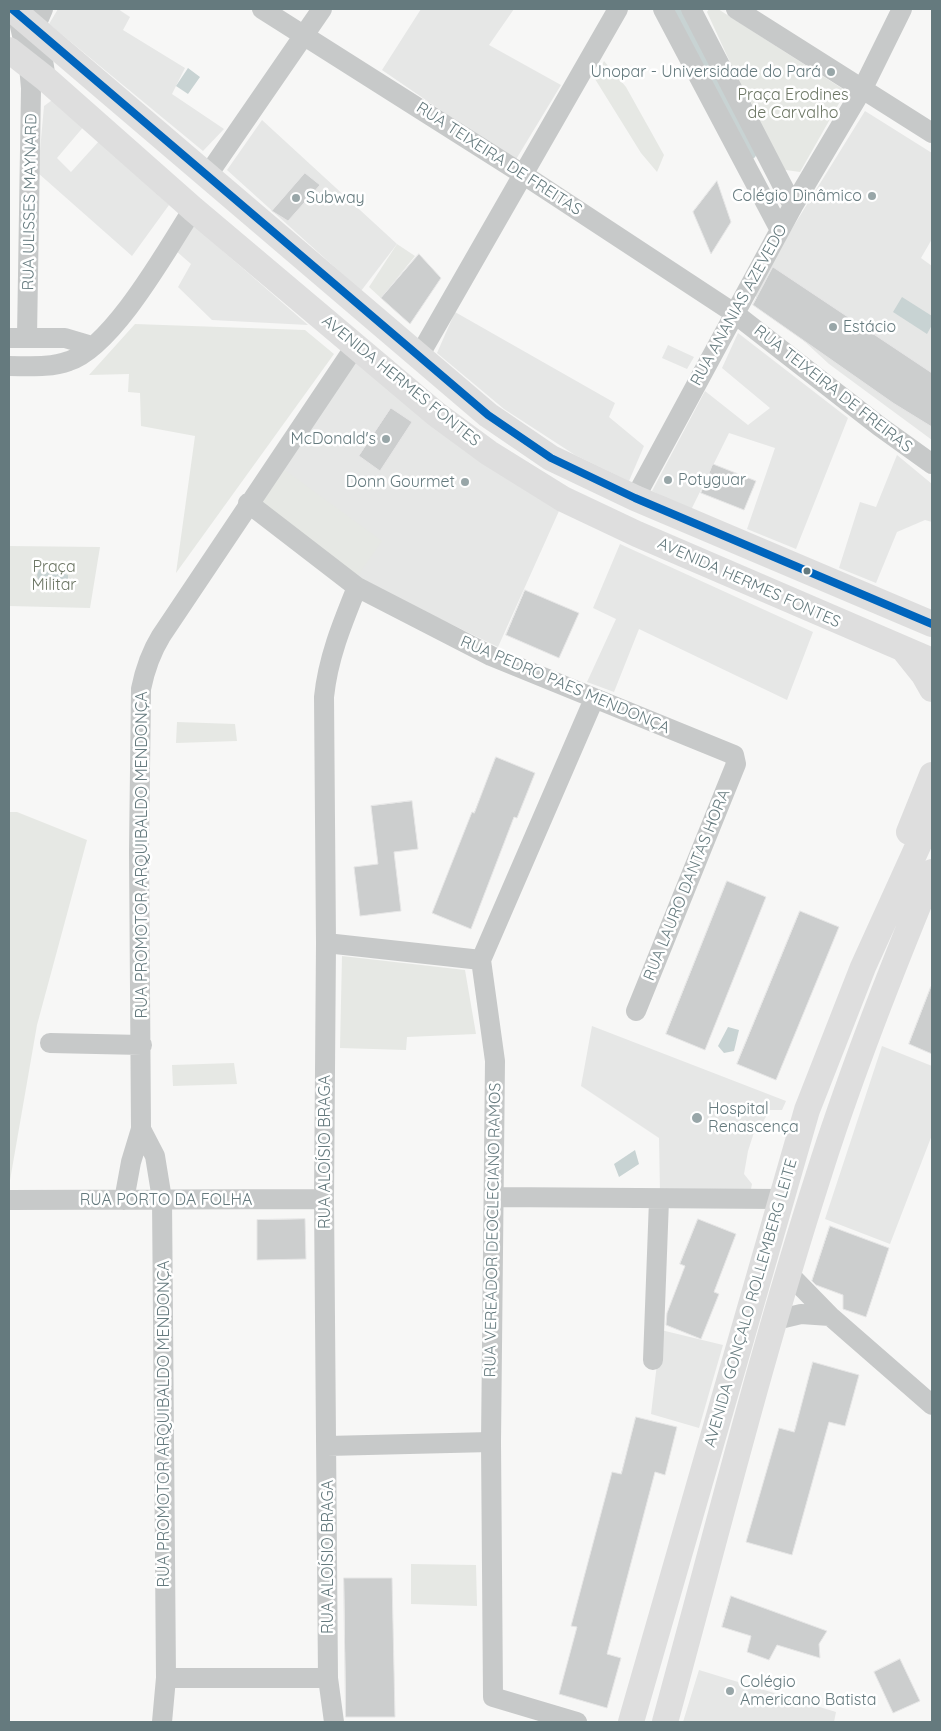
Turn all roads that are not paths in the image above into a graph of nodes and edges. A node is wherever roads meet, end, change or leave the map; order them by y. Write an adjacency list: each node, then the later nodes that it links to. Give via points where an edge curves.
1 (262, 9): 10 (street, RUA TEIXEIRA DE FREITAS)
2 (322, 9): 10 (street)
3 (618, 9): 15 (street)
4 (663, 9): 19 (street)
5 (691, 9): 17 (street)
6 (736, 9): 13 (street)
7 (902, 9): 13 (street, RUA ANANIAS AZEVEDO)
8 (15, 11): 9 (main road, AVENIDA HERMES FONTES); 12 (street)
9 (40, 19): 12 (street); 16 (main road, AVENIDA HERMES FONTES)
10 (305, 34): 15 (street, RUA TEIXEIRA DE FREITAS); 16 (street)
11 (9, 50): 12 (main road, AVENIDA HERMES FONTES)
12 (28, 71): 18 (main road, AVENIDA HERMES FONTES); 21 (street, RUA ULISSES MAYNARD, via 31,103)
13 (863, 88): 14 (street); 17 (street, RUA ANANIAS AZEVEDO)
14 (932, 133)
15 (524, 174): 20 (street, RUA TEIXEIRA DE FREITAS); 24 (street)
16 (207, 176): 24 (main road, AVENIDA HERMES FONTES)
17 (793, 206): 19 (street, RUA ANANIAS AZEVEDO)
18 (193, 209): 22 (main road, AVENIDA HERMES FONTES); 23 (street, via 129,308)
19 (780, 230): 20 (street, RUA ANANIAS AZEVEDO)
20 (734, 313): 26 (street, RUA TEIXEIRA DE FREIRAS, via 878,426); 27 (street, RUA ANANIAS AZEVEDO)
21 (18, 338): 23 (street, via 65,338)
22 (356, 345): 28 (street, RUA PROMOTOR ARQUIBALDO MENDONÇA); 33 (main road, AVENIDA HERMES FONTES, via 436,414 489,453 563,499)
23 (92, 346): 25 (street, via 68,362 51,366)
24 (419, 356): 27 (main road, AVENIDA HERMES FONTES, via 488,415 551,458)
25 (9, 366)
26 (932, 464)
27 (635, 498): 31 (main road, AVENIDA HERMES FONTES)
28 (248, 503): 29 (street, RUA PEDRO PAES MENDONÇA); 46 (street, RUA PROMOTOR ARQUIBALDO MENDONÇA, via 154,648 144,670 139,851)
29 (357, 587): 36 (street, RUA PEDRO PAES MENDONÇA, via 491,656); 41 (street, RUA ALOÍSIO BRAGA, via 333,647 324,697)
30 (932, 603): 31 (main road)
31 (882, 604): 32 (main road, AVENIDA HERMES FONTES)
32 (932, 624)
33 (903, 650): 34 (main road, AVENIDA HERMES FONTES); 35 (main road, via 924,674)
34 (932, 661)
35 (932, 689)
36 (594, 699): 37 (street, RUA PEDRO PAES MENDONÇA, via 734,755); 42 (street)
37 (736, 759): 44 (street, RUA LAURO DANTAS HORA)
38 (932, 775): 43 (main road, via 870,932)
39 (932, 815): 40 (main road)
40 (926, 876): 43 (main road, AVENIDA GONÇALO ROLLEMBERG LEITE); 55 (main road, AVENIDA GONÇALO ROLLEMBERG LEITE, via 819,1174)
41 (326, 943): 42 (street); 50 (street, RUA ALOÍSIO BRAGA)
42 (481, 960): 48 (street, RUA VEREADOR DEOCLECIANO RAMOS, via 495,1061)
43 (863, 967): 51 (main road, AVENIDA GONÇALO ROLLEMBERG LEITE, via 806,1110)
44 (636, 1011)
45 (50, 1044): 46 (street)
46 (142, 1045): 47 (street, RUA PROMOTOR ARQUIBALDO MENDONÇA)
47 (141, 1129): 49 (street, RUA PROMOTOR ARQUIBALDO MENDONÇA, via 155,1156); 53 (street, RUA PROMOTOR ARQUIBALDO MENDONÇA)
48 (495, 1197): 54 (street); 60 (street, RUA VEREADOR DEOCLECIANO RAMOS)
49 (162, 1199): 50 (street, RUA PORTO DA FOLHA); 53 (street, RUA PORTO DA FOLHA); 62 (street, RUA PROMOTOR ARQUIBALDO MENDONÇA)
50 (324, 1199): 61 (street, RUA ALOÍSIO BRAGA)
51 (780, 1199): 54 (street); 67 (main road, AVENIDA GONÇALO ROLLEMBERG LEITE)
52 (9, 1200): 53 (street, RUA PORTO DA FOLHA)
53 (124, 1200)
54 (659, 1200): 58 (street)
55 (789, 1274): 56 (street); 57 (main road, AVENIDA GONÇALO ROLLEMBERG LEITE)
56 (830, 1316): 57 (street, via 801,1314); 59 (street)
57 (776, 1320): 68 (main road, AVENIDA GONÇALO ROLLEMBERG LEITE)
58 (654, 1360)
59 (932, 1405)
60 (491, 1442): 61 (street); 66 (street, RUA VEREADOR DEOCLECIANO RAMOS, via 493,1697)
61 (327, 1446): 63 (street, RUA ALOÍSIO BRAGA)
62 (166, 1678): 63 (street); 64 (street, RUA PROMOTOR ARQUIBALDO MENDONÇA)
63 (328, 1678): 65 (street, RUA ALOÍSIO BRAGA)
64 (162, 1722)
65 (334, 1722)
66 (577, 1722)
67 (631, 1722)
68 (665, 1722)

